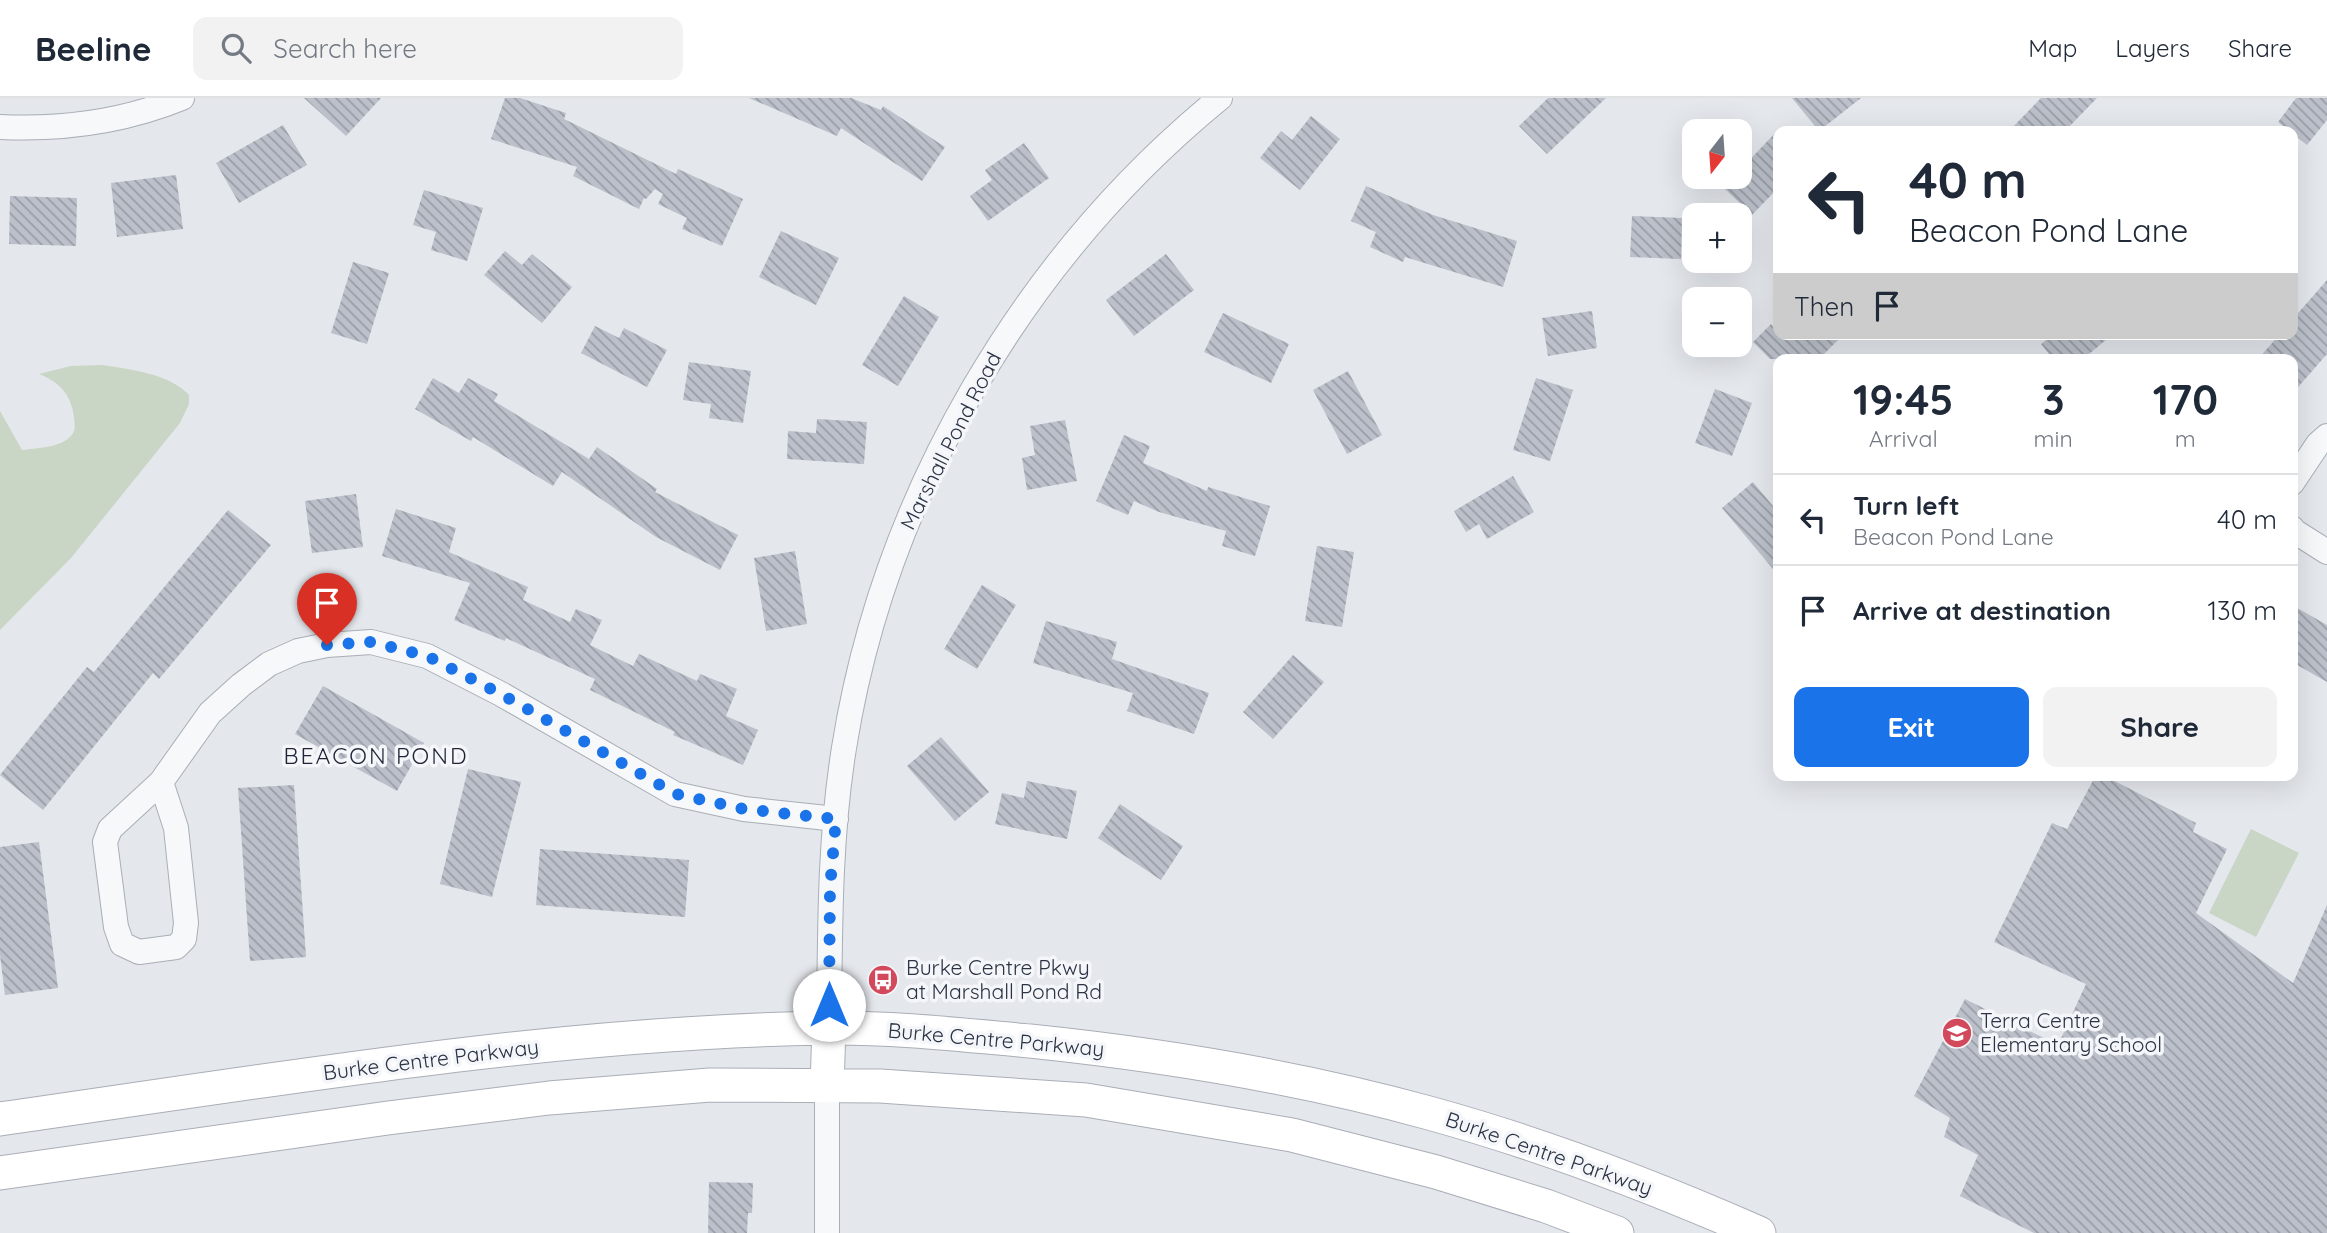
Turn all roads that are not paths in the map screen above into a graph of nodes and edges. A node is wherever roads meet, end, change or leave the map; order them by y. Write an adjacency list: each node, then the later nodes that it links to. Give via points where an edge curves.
1 (182, 98): 3 (street, via 120,119 76,126)
2 (1220, 98): 9 (street, Marshall Pond Road, via 1101,212 1034,293 970,394 918,499 879,603 844,748)
3 (0, 127)
4 (2327, 436): 5 (street)
5 (2298, 474)
6 (2298, 532): 7 (street)
7 (2327, 552)
8 (161, 782): 8 (street, via 110,829 105,842 116,927 122,944 139,952 176,947 184,939 176,828); 9 (street, via 211,713 269,664 298,651 371,642 427,656 676,794 744,809)
9 (836, 819): 10 (street, Marshall Pond Road, via 830,888)
10 (829, 1028): 11 (main road); 12 (main road, Burke Centre Parkway, via 694,1032 487,1050); 16 (main road, Burke Centre Parkway, via 1127,1051 1289,1079 1428,1113 1538,1147)
11 (827, 1084): 13 (main road, via 710,1085 549,1098); 14 (street); 15 (main road, via 1086,1100 1292,1135 1460,1180)
12 (0, 1119)
13 (0, 1173)
14 (827, 1233)
15 (1617, 1233)
16 (1759, 1233)

